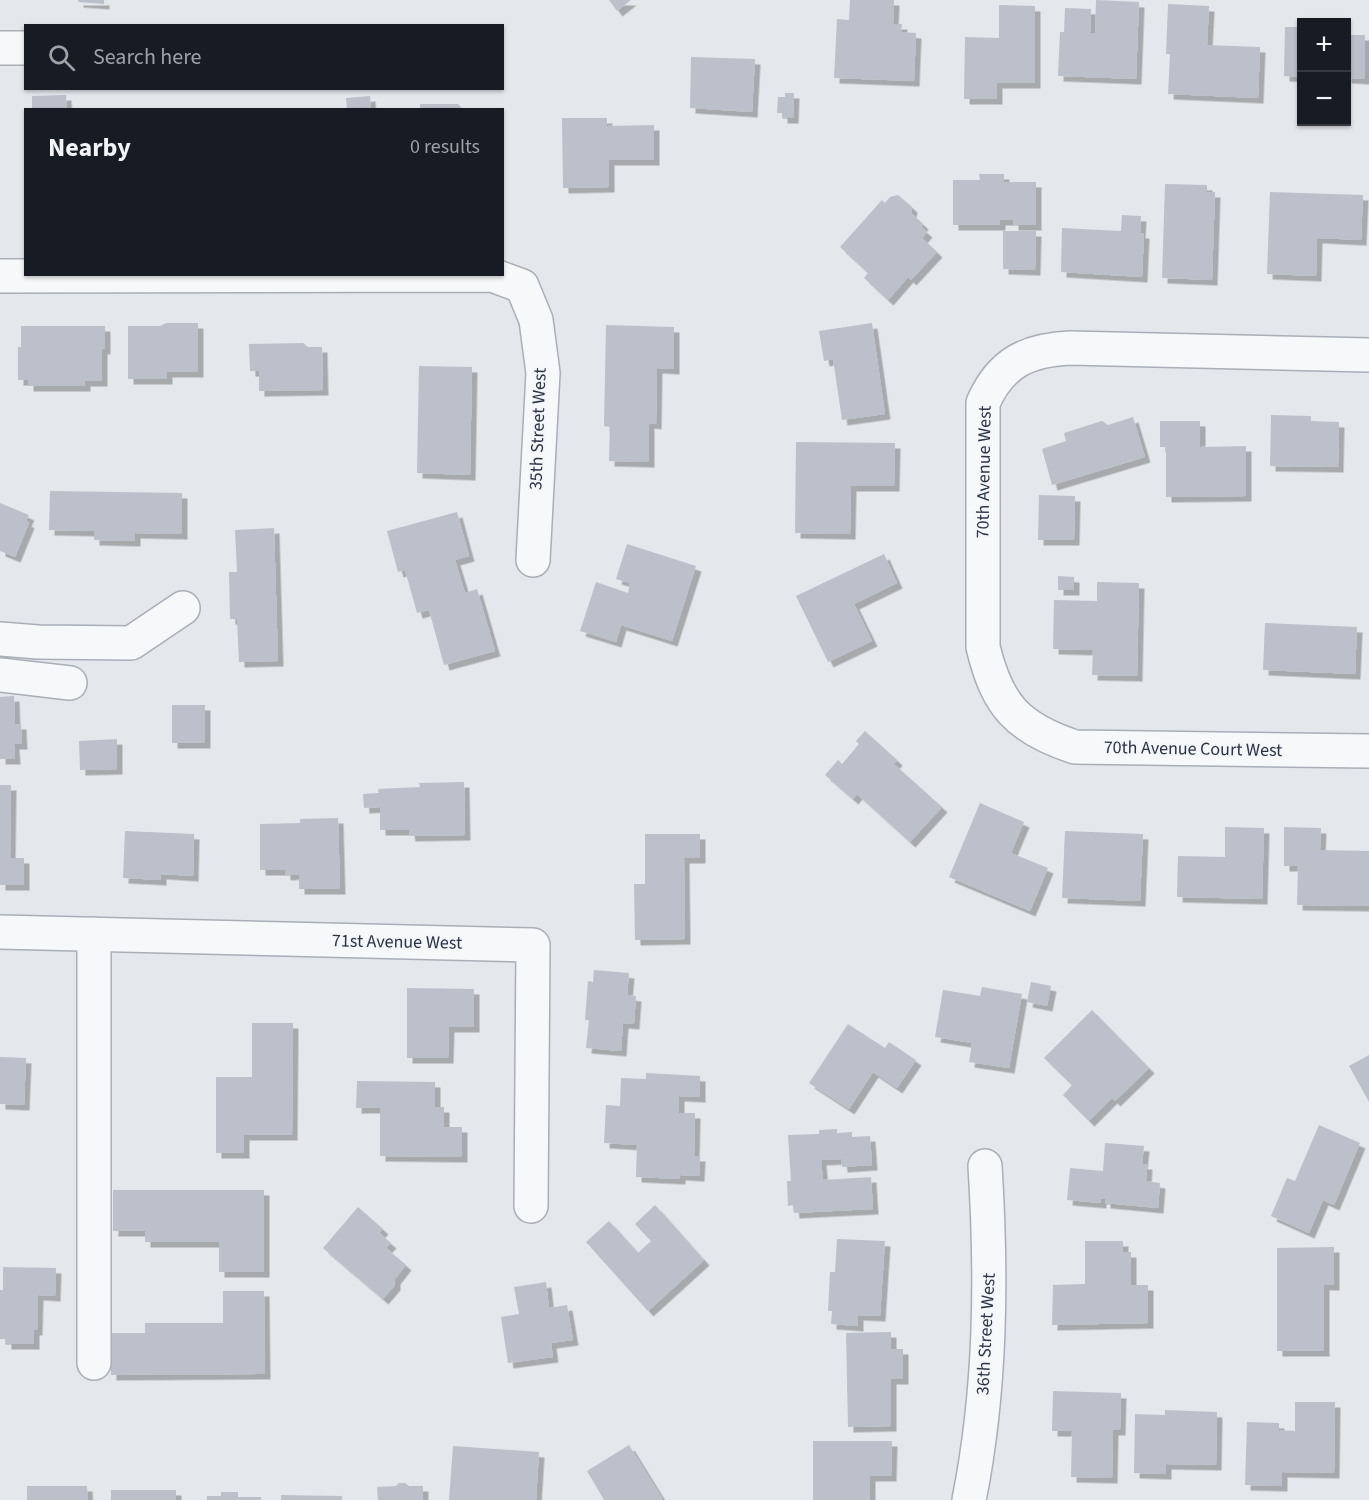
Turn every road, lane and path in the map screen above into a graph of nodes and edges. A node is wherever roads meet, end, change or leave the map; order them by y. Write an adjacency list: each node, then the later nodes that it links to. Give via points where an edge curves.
1 (0, 48): 2 (street)
2 (24, 48)
3 (0, 276): 4 (street, 35th Street West)
4 (24, 276)
5 (495, 276): 7 (street, 35th Street West, via 522,286 536,320 543,373)
6 (1369, 355): 12 (street, 70th Avenue West, via 1044,349 1025,356 991,385 983,403 982,646 1003,701)
7 (533, 560)
8 (183, 609): 9 (street, via 130,643)
9 (0, 639)
10 (0, 675): 11 (street)
11 (70, 683)
12 (1023, 722): 13 (street, 70th Avenue Court West, via 1047,738 1075,747)
13 (1369, 751)
14 (0, 932): 15 (street, 71st Avenue West)
15 (94, 934): 17 (street, 71st Avenue West, via 533,945); 18 (street)
16 (985, 1166): 19 (street, 36th Street West, via 988,1356)
17 (531, 1206)
18 (94, 1363)
19 (969, 1500)

